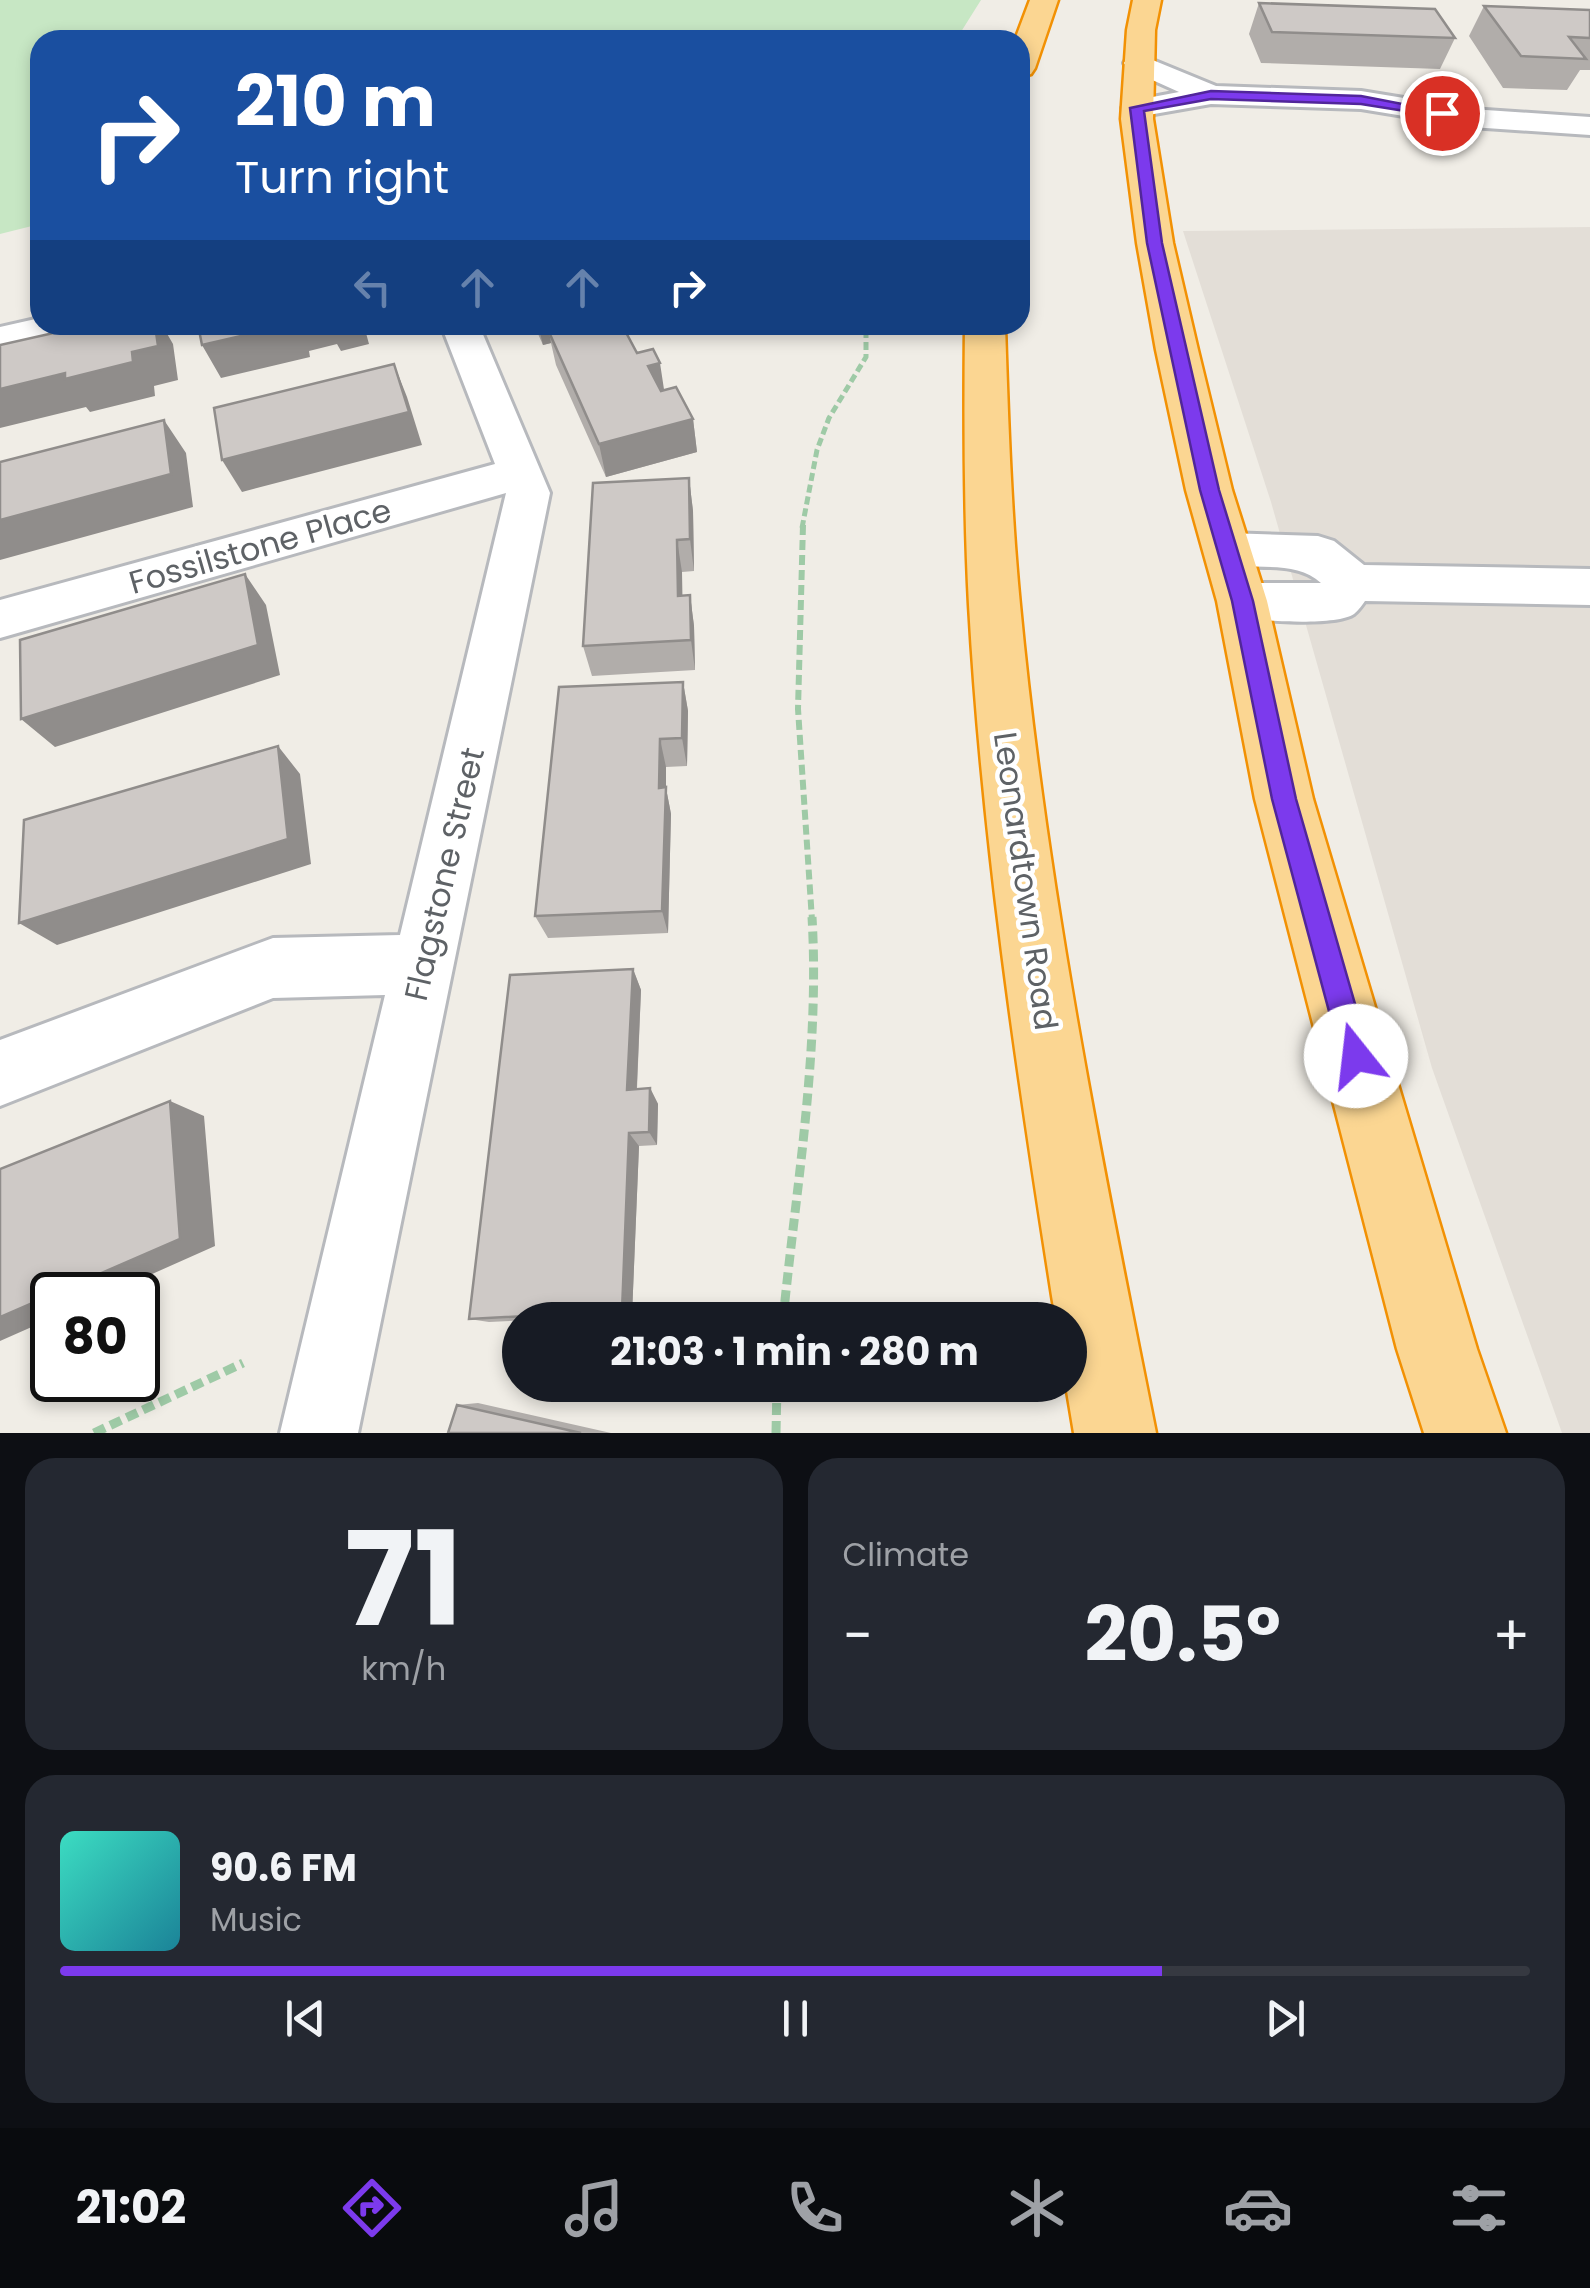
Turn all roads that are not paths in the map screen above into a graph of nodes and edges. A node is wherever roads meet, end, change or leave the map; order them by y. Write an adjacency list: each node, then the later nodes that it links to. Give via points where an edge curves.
1 (1044, 0): 3 (highway)
2 (1146, 0): 4 (highway)
3 (1030, 40)
4 (1138, 86): 5 (street); 5 (street); 12 (highway, via 1156,252 1209,490)
5 (1211, 95): 6 (street, via 1361,100 1472,118)
6 (1590, 126)
7 (30, 332): 10 (street)
8 (464, 335): 11 (street, Flagstone Street)
9 (986, 335): 18 (highway, Leonardtown Road, via 984,430 1000,689 1062,1142)
10 (0, 339)
11 (520, 472): 14 (street, Fossilstone Place); 15 (street, Flagstone Street, via 528,492)
12 (1235, 575): 13 (street, via 1337,601 1353,583); 19 (highway, via 1284,799)
13 (1590, 587)
14 (0, 619)
15 (424, 964): 16 (street, via 273,968); 17 (street, Flagstone Street)
16 (0, 1073)
17 (319, 1433)
18 (1115, 1433)
19 (1465, 1433)

